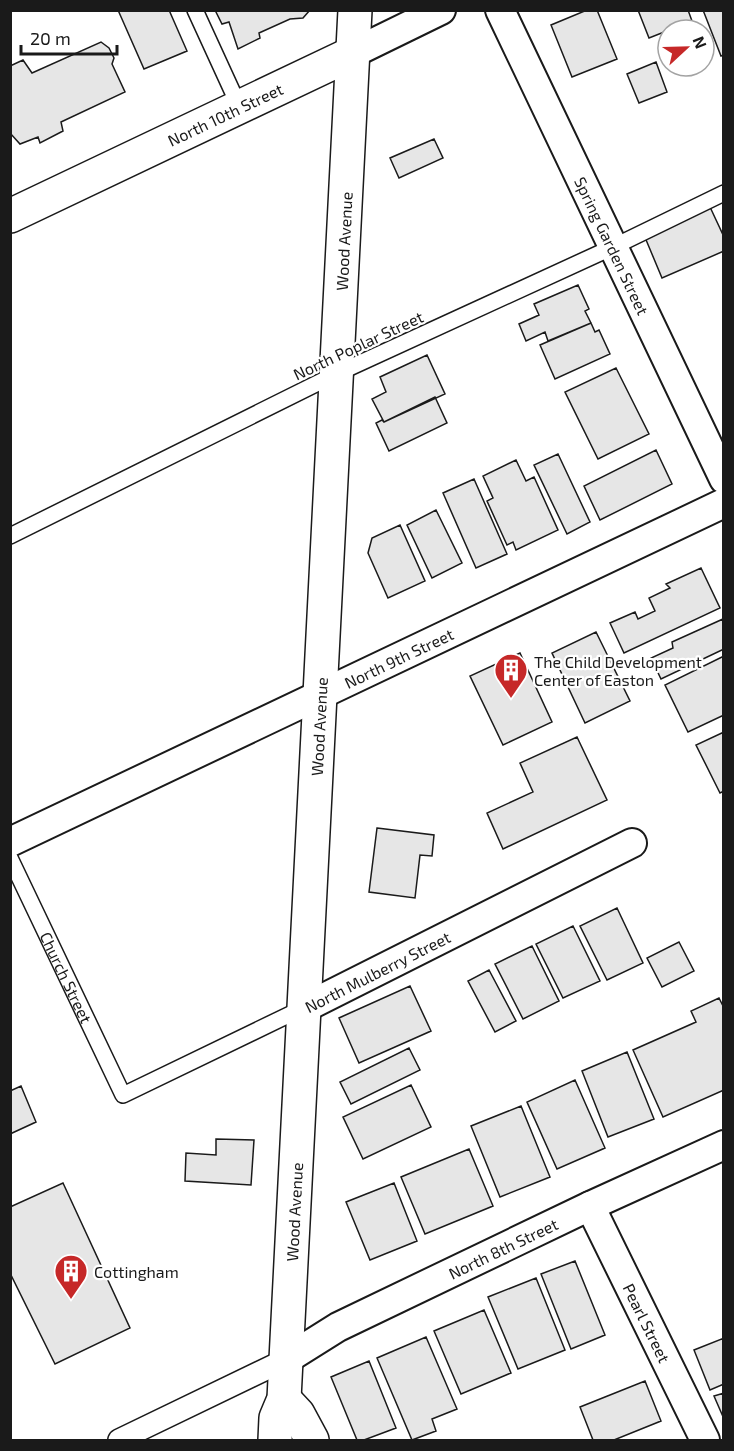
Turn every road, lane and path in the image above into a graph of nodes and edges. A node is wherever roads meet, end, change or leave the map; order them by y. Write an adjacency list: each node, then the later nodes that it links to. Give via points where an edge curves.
1 (195, 10): 6 (lane)
2 (355, 10): 5 (main road, Wood Avenue)
3 (441, 10): 5 (street, North 10th Street)
4 (500, 10): 9 (street, Spring Garden Street)
5 (353, 53): 6 (main road, North 10th Street); 10 (main road, Wood Avenue)
6 (239, 106): 8 (main road, North 10th Street)
7 (723, 193): 9 (lane, North Poplar Street)
8 (10, 216)
9 (613, 247): 10 (lane, North Poplar Street); 11 (street, Spring Garden Street)
10 (336, 374): 13 (lane, North Poplar Street); 14 (main road, Wood Avenue)
11 (723, 479)
12 (723, 503): 14 (street, North 9th Street)
13 (10, 536)
14 (320, 696): 15 (street, North 9th Street); 18 (main road, Wood Avenue)
15 (10, 842)
16 (632, 843): 18 (street, North Mulberry Street)
17 (10, 858): 19 (lane, Church Street)
18 (304, 1008): 19 (lane, North Mulberry Street); 23 (main road, Wood Avenue)
19 (123, 1095)
20 (723, 1145): 21 (street, North 8th Street)
21 (590, 1206): 22 (street, North 8th Street, via 338,1327); 27 (street, Pearl Street)
22 (287, 1359): 24 (street)
23 (284, 1400): 25 (main road, Wood Avenue, via 276,1418); 26 (main road, via 298,1414)
24 (118, 1440)
25 (275, 1440)
26 (312, 1440)
27 (705, 1440)

